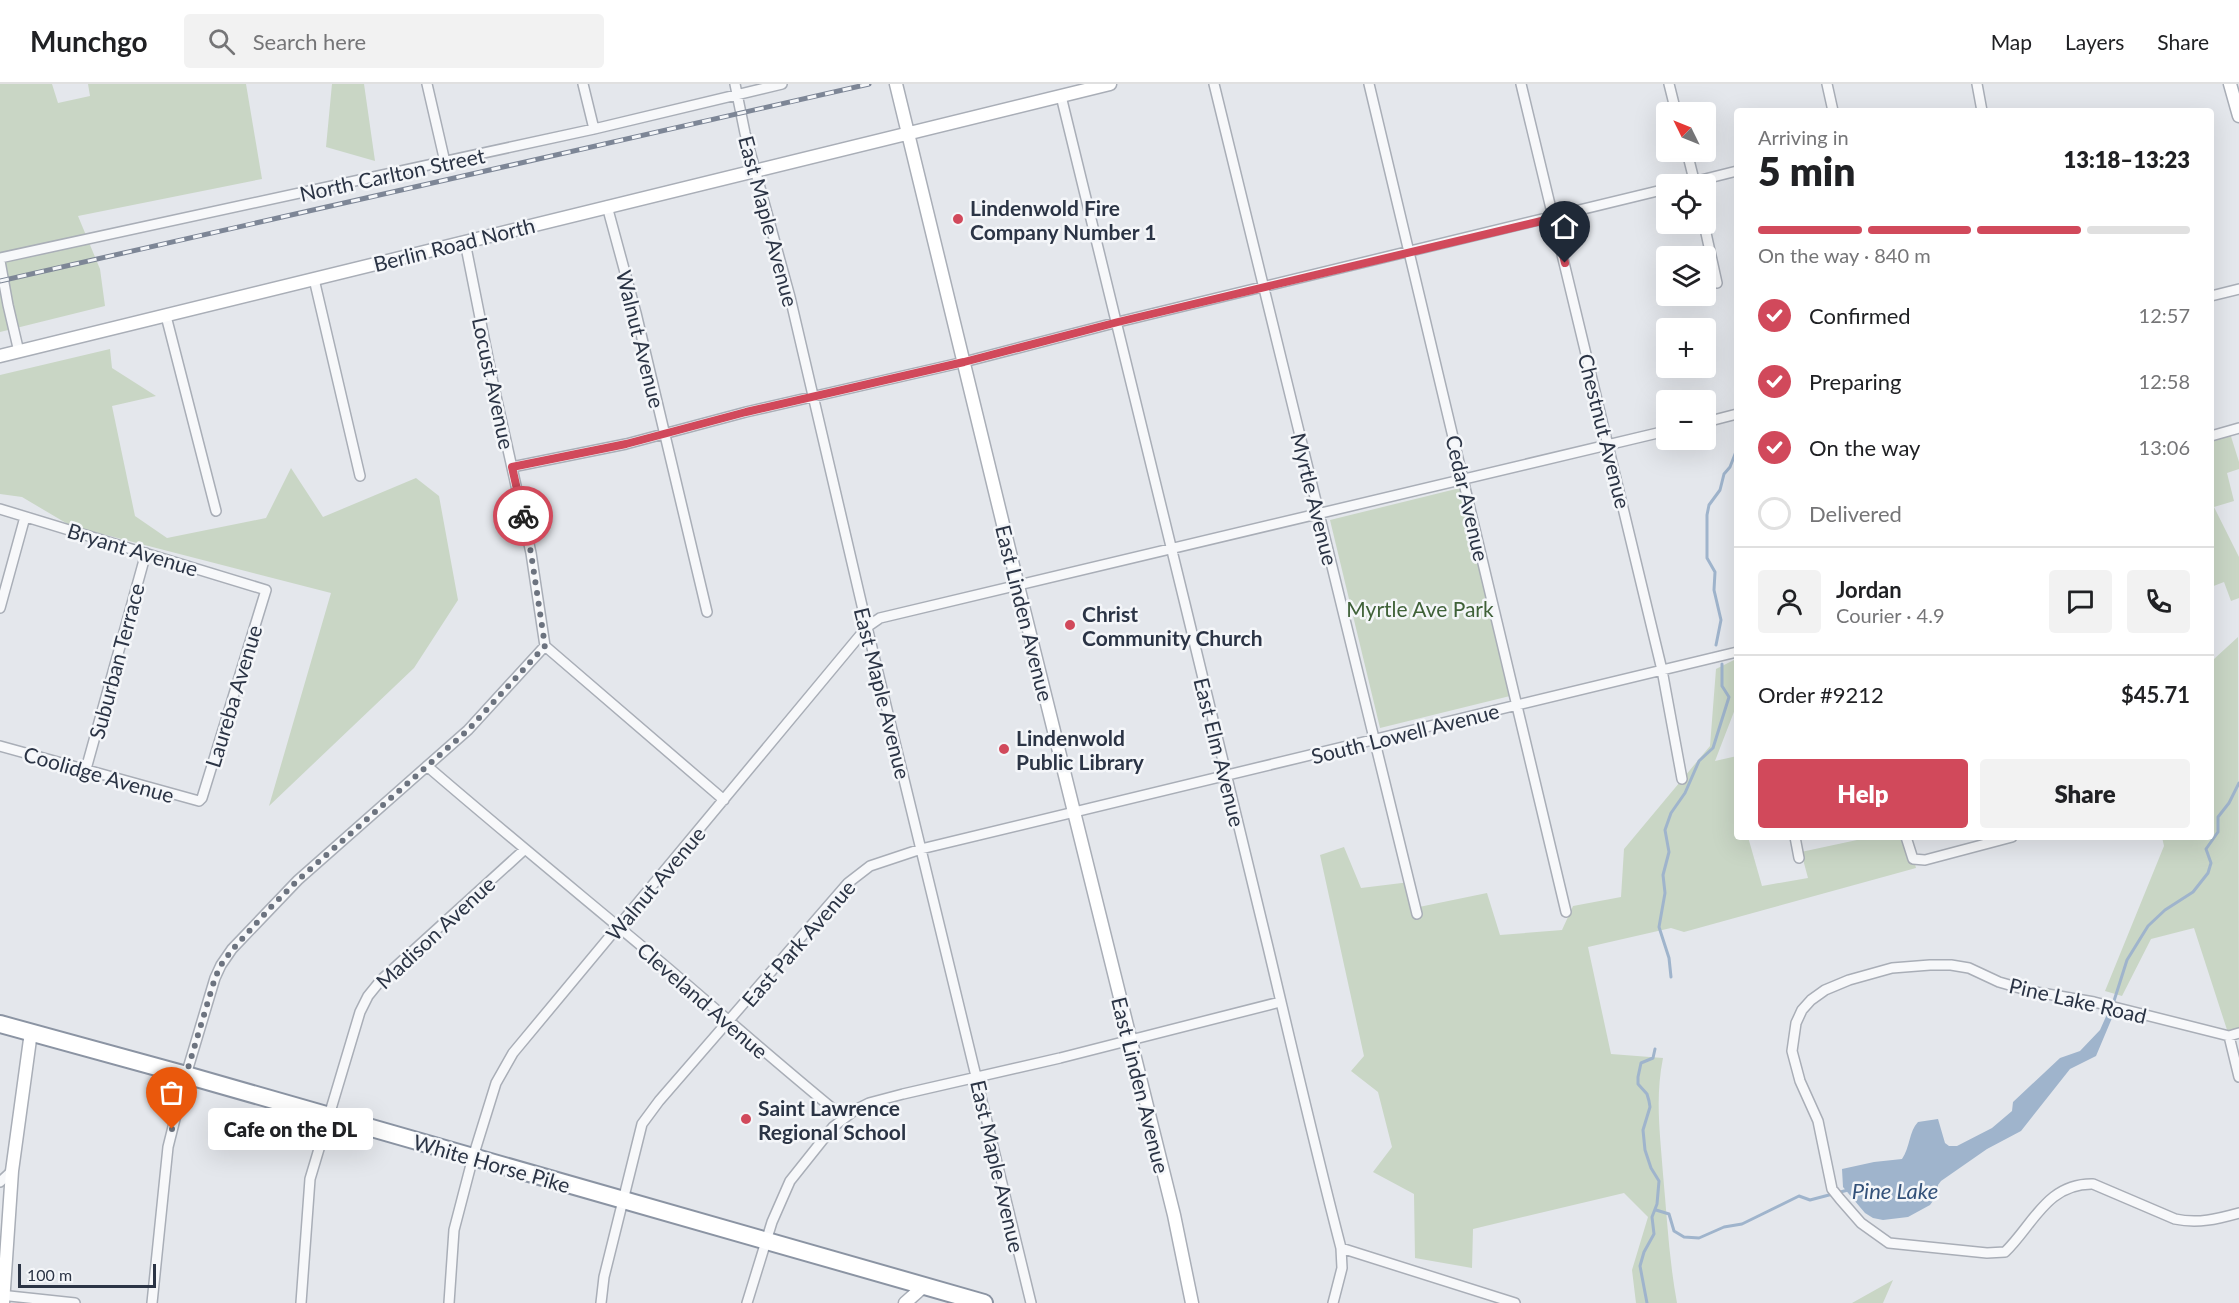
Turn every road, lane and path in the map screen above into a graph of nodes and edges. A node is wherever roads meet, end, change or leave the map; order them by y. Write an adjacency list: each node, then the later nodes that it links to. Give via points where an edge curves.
1 (427, 84): 22 (street)
2 (583, 84): 20 (street)
3 (735, 84): 14 (street, East Maple Avenue)
4 (783, 84): 14 (street, North Carlton Street)
5 (896, 84): 21 (street, East Linden Avenue)
6 (1110, 84): 15 (street, Berlin Road North)
7 (1214, 84): 35 (street, Myrtle Avenue)
8 (1369, 84): 31 (street, Cedar Avenue)
9 (1521, 84): 28 (street, Chestnut Avenue)
10 (1669, 84): 16 (street)
11 (1827, 84): 17 (street)
12 (1977, 84): 18 (street)
13 (2230, 84): 19 (street)
14 (737, 94): 20 (street, North Carlton Street); 23 (street, East Maple Avenue)
15 (1061, 96): 21 (street, Berlin Road North); 39 (street, East Elm Avenue)
16 (1674, 102)
17 (1832, 108)
18 (1981, 108)
19 (2238, 111)
20 (594, 129): 22 (street, North Carlton Street)
21 (908, 133): 23 (street, Berlin Road North); 42 (street, East Linden Avenue)
22 (445, 162): 32 (street, North Carlton Street)
23 (755, 170): 27 (street, Berlin Road North); 43 (street, East Maple Avenue)
24 (1734, 172): 25 (street)
25 (1716, 177)
26 (1656, 192): 28 (street)
27 (608, 206): 30 (street, Berlin Road North); 48 (street, Walnut Avenue)
28 (1554, 218): 31 (street); 50 (street, Chestnut Avenue)
29 (1706, 234): 34 (street)
30 (465, 242): 33 (street, Berlin Road North); 51 (street, Locust Avenue)
31 (1409, 251): 35 (street); 53 (street, Cedar Avenue)
32 (0, 260): 40 (street)
33 (314, 279): 38 (street, Berlin Road North); 52 (street)
34 (1717, 283)
35 (1263, 286): 39 (street); 56 (street, Myrtle Avenue)
36 (2239, 289): 37 (street)
37 (2214, 295)
38 (166, 316): 40 (street, Berlin Road North); 55 (street)
39 (1118, 322): 42 (street); 58 (street, East Elm Avenue)
40 (19, 352): 41 (street, Berlin Road North)
41 (0, 356)
42 (964, 362): 43 (street); 60 (street, East Linden Avenue)
43 (814, 398): 48 (street); 64 (street, East Maple Avenue)
44 (1734, 415): 45 (street)
45 (1716, 419)
46 (2239, 428): 49 (street)
47 (1656, 433): 50 (street)
48 (664, 434): 51 (street); 63 (street, Walnut Avenue)
49 (2214, 435)
50 (1609, 444): 53 (street); 67 (street, Chestnut Avenue)
51 (512, 467): 65 (street, Locust Avenue, via 531,553)
52 (360, 476)
53 (1463, 479): 56 (street); 68 (street, Cedar Avenue)
54 (0, 509): 57 (street, Bryant Avenue)
55 (216, 511)
56 (1320, 514): 58 (street); 69 (street, Myrtle Avenue)
57 (25, 516): 59 (street, Bryant Avenue); 62 (street)
58 (1170, 550): 60 (street); 73 (street, East Elm Avenue)
59 (146, 553): 61 (street, Bryant Avenue); 72 (street, Suburban Terrace)
60 (1017, 586): 64 (street, via 880,618); 77 (street, East Linden Avenue)
61 (266, 590): 76 (street, Laureba Avenue)
62 (0, 608)
63 (707, 612)
64 (867, 627): 75 (street, Walnut Avenue); 81 (street, East Maple Avenue)
65 (545, 646): 71 (street, via 468,730); 75 (street)
66 (1734, 653): 67 (street, South Lowell Avenue)
67 (1662, 670): 68 (street, South Lowell Avenue); 74 (street, Chestnut Avenue)
68 (1517, 706): 69 (street, South Lowell Avenue); 85 (street, Cedar Avenue)
69 (1375, 741): 73 (street, South Lowell Avenue); 86 (street, Myrtle Avenue)
70 (0, 746): 72 (street, Coolidge Avenue)
71 (427, 766): 82 (street, Cleveland Avenue); 95 (street, via 298,880 232,950 215,978)
72 (86, 769): 76 (street, Coolidge Avenue)
73 (1226, 776): 77 (street, South Lowell Avenue); 88 (street, East Elm Avenue)
74 (1682, 779)
75 (724, 800): 87 (street, Walnut Avenue)
76 (199, 801)
77 (1073, 812): 81 (street, South Lowell Avenue); 94 (street, East Linden Avenue)
78 (1796, 840): 83 (street)
79 (1907, 840): 80 (street, via 1913,859 1924,860)
80 (2001, 840)
81 (921, 849): 84 (street, South Lowell Avenue); 96 (street, East Maple Avenue)
82 (524, 850): 87 (street, Cleveland Avenue); 98 (street, Madison Avenue, via 368,996 356,1022)
83 (1799, 858)
84 (865, 869): 89 (street, East Park Avenue, via 848,883)
85 (1566, 912)
86 (1417, 914)
87 (618, 928): 89 (street, Cleveland Avenue); 100 (street, Walnut Avenue, via 513,1053 496,1083)
88 (1281, 1002): 94 (street); 106 (street, East Elm Avenue)
89 (729, 1022): 99 (street, Cleveland Avenue); 103 (street, East Park Avenue, via 642,1124)
90 (0, 1024): 91 (highway, White Horse Pike)
91 (31, 1032): 95 (highway, White Horse Pike); 101 (street)
92 (2239, 1033): 93 (street)
93 (2229, 1036): 97 (street); 104 (street, Pine Lake Road, via 2106,1005 2030,991 1969,969 1930,964 1892,968 1825,990 1802,1010 1792,1051 1818,1121 1832,1189 1861,1223 1889,1243 2005,1252 2050,1200 2080,1184 2093,1184 2189,1222)
94 (1129, 1040): 96 (street); 118 (street, East Linden Avenue)
95 (186, 1075): 98 (highway, White Horse Pike); 110 (street, via 168,1147)
96 (977, 1077): 99 (street, via 869,1103); 117 (street, East Maple Avenue)
97 (2239, 1077)
98 (328, 1116): 100 (highway, White Horse Pike); 111 (street, Madison Avenue, via 310,1179)
99 (843, 1117): 105 (street, via 790,1181)
100 (473, 1157): 103 (highway, White Horse Pike); 112 (street, Walnut Avenue, via 454,1230)
101 (12, 1171): 102 (street); 108 (street)
102 (0, 1182)
103 (623, 1200): 105 (highway, White Horse Pike); 113 (street, East Park Avenue, via 603,1277)
104 (2239, 1213)
105 (766, 1241): 107 (highway, White Horse Pike); 114 (street)
106 (1341, 1248): 119 (street, East Elm Avenue, via 1342,1268); 120 (street)
107 (924, 1286): 115 (street); 116 (highway, White Horse Pike)
108 (2, 1298): 109 (street)
109 (75, 1303)
110 (153, 1303)
111 (301, 1303)
112 (449, 1303)
113 (601, 1303)
114 (747, 1303)
115 (905, 1303)
116 (984, 1303)
117 (1031, 1303)
118 (1192, 1303)
119 (1333, 1303)
120 (1515, 1303)

